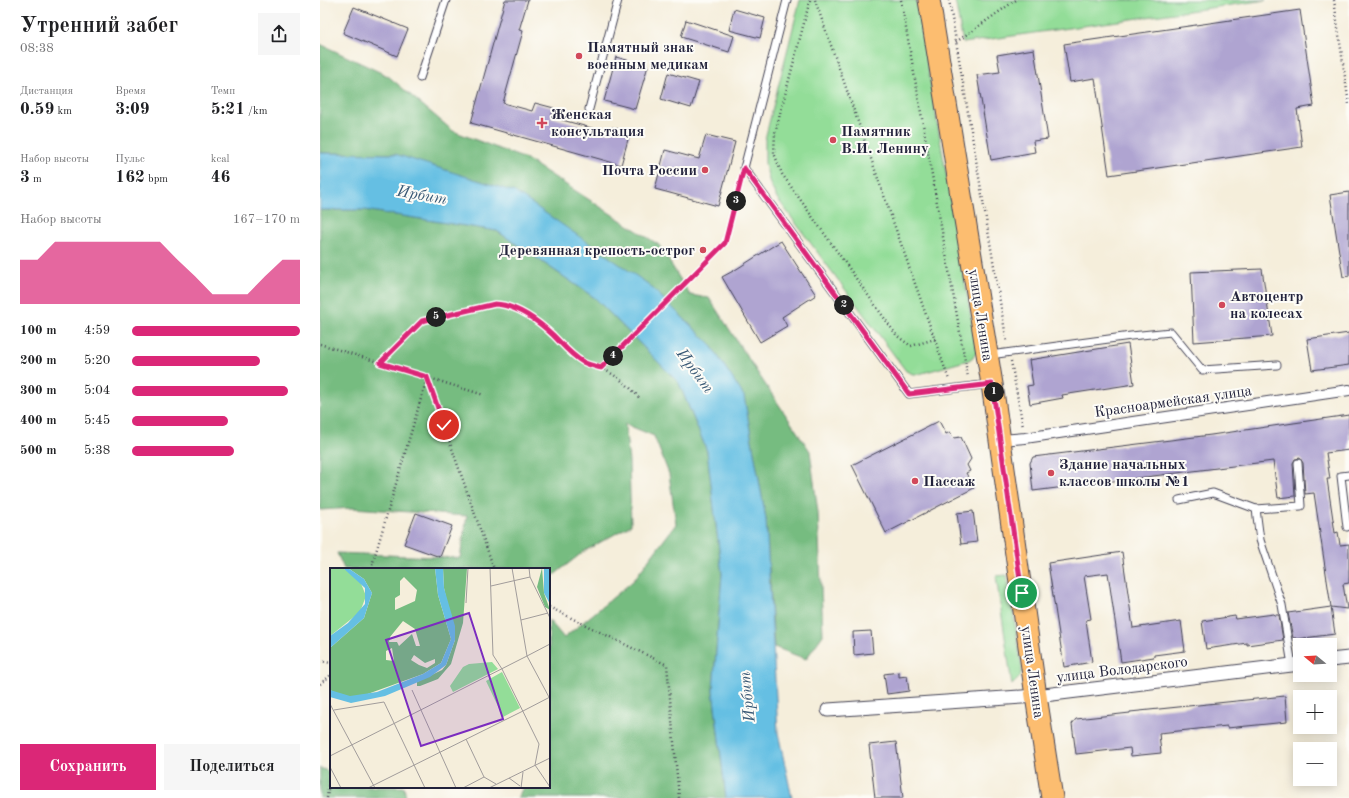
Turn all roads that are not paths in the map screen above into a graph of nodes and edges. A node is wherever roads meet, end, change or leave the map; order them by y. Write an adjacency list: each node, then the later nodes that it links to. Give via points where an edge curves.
1 (446, 0): 5 (lane)
2 (618, 0): 6 (lane)
3 (787, 0): 9 (lane, via 744,168 909,394)
4 (929, 0): 7 (main road, улица Ленина)
5 (420, 78)
6 (589, 109)
7 (988, 356): 8 (lane, via 1171,332 1202,370); 9 (main road, улица Ленина)
8 (1277, 365)
9 (992, 384): 11 (main road, улица Ленина)
10 (1349, 390): 11 (street, Красноармейская улица)
11 (1001, 440): 21 (main road, улица Ленина)
12 (1298, 463): 15 (lane, via 1301,506)
13 (1349, 475): 16 (lane, via 1341,476)
14 (1179, 500): 15 (lane, via 1213,493)
15 (1256, 509): 17 (lane, via 1260,540 1282,605)
16 (1346, 527)
17 (1293, 651)
18 (1349, 658): 19 (street)
19 (1337, 659)
20 (1293, 664): 21 (street, улица Володарского)
21 (1036, 696): 22 (street, улица Володарского); 23 (main road, улица Ленина)
22 (828, 710)
23 (1052, 798)

